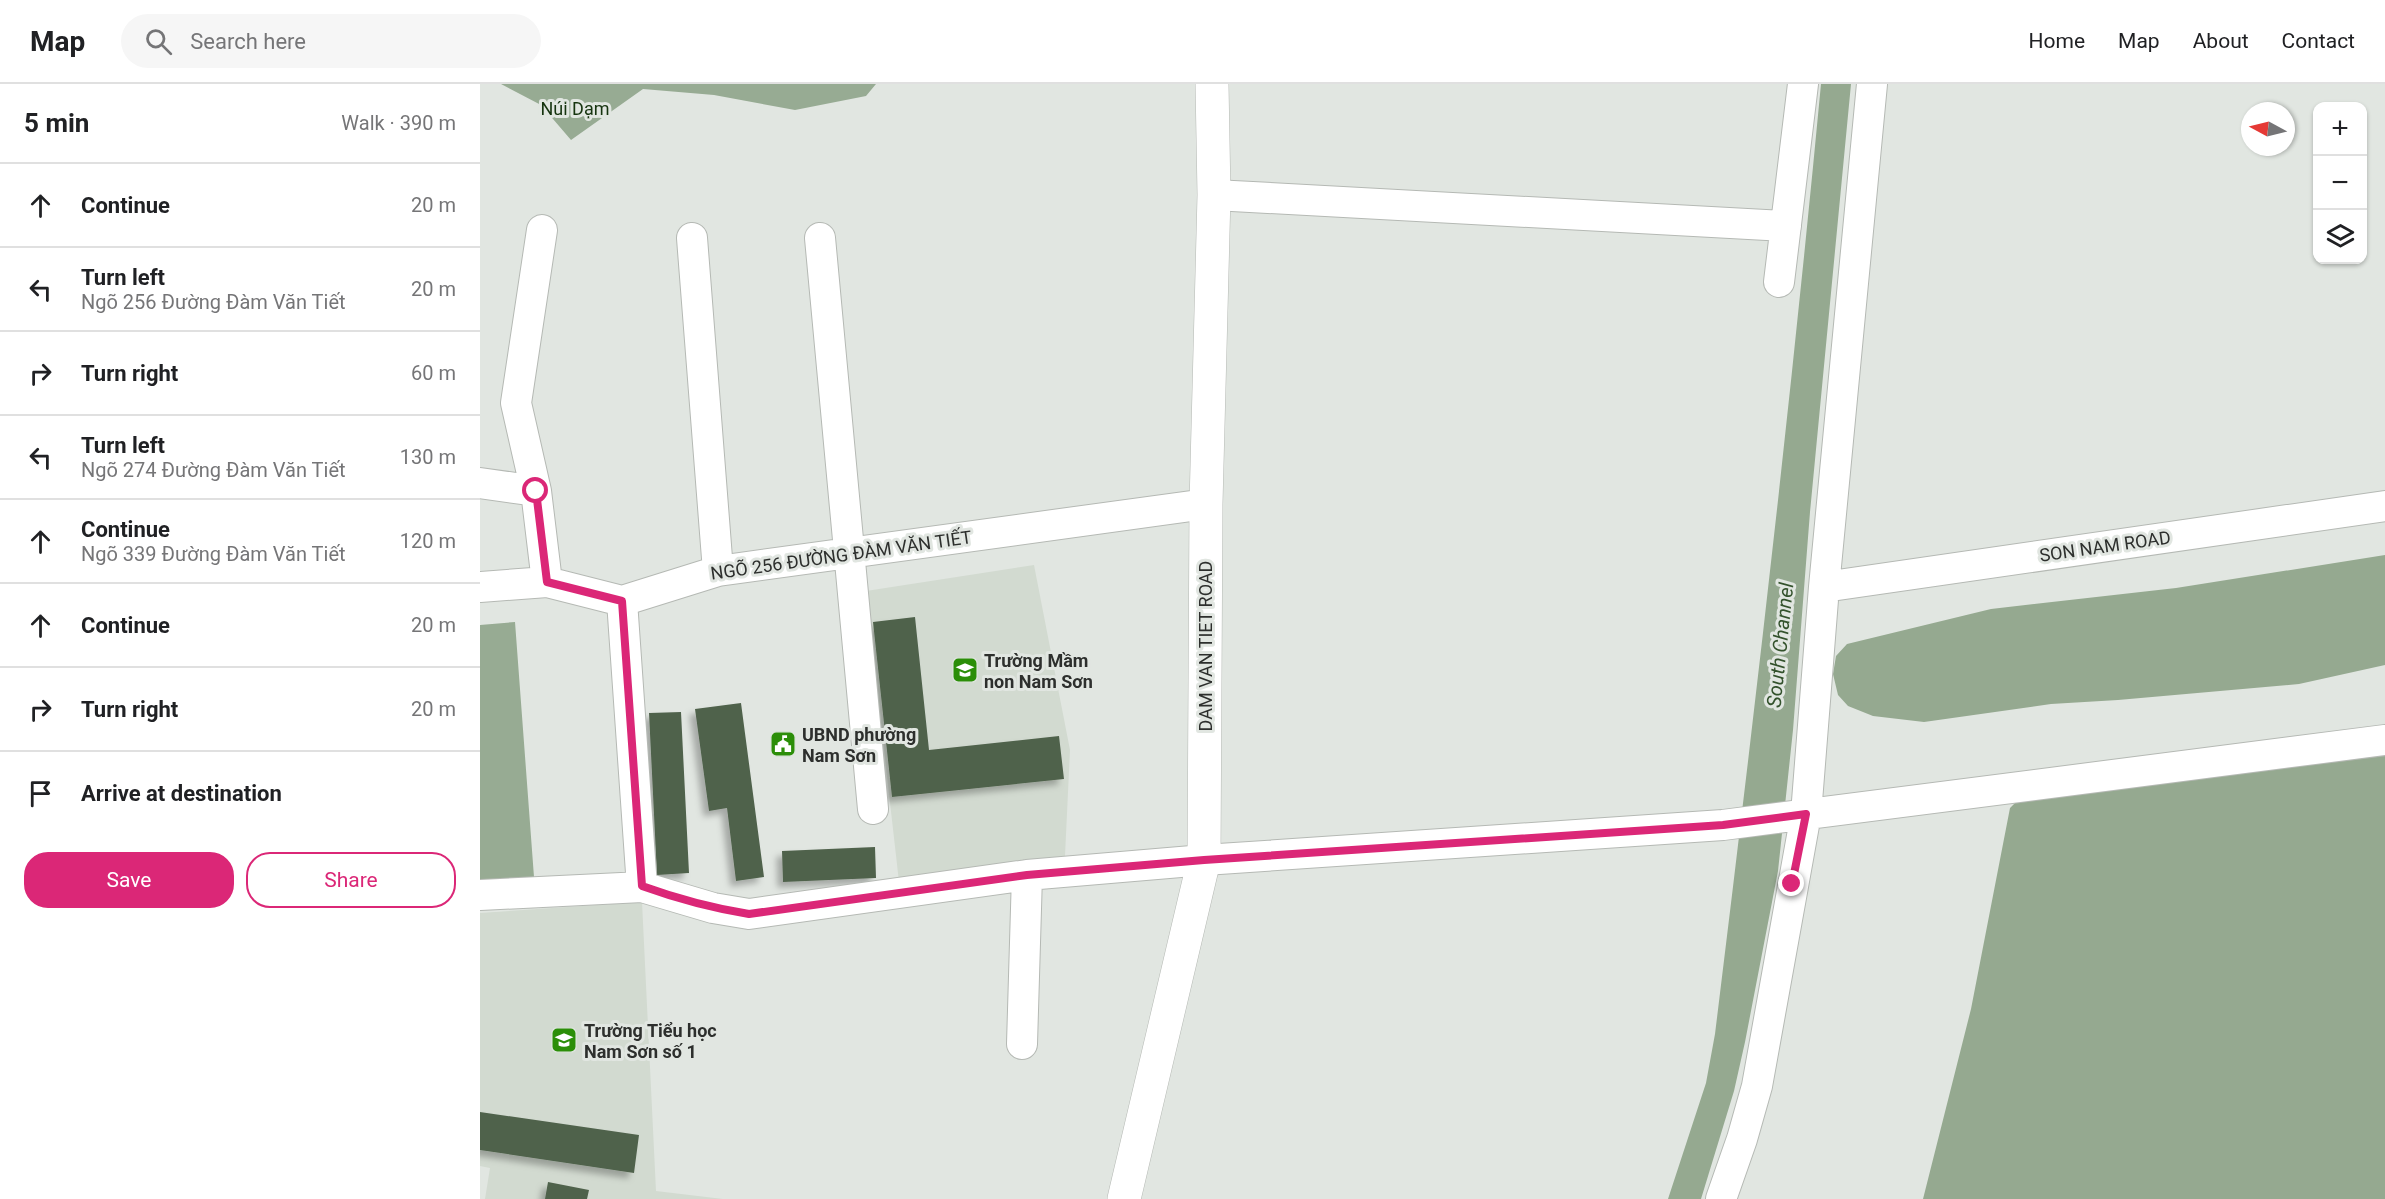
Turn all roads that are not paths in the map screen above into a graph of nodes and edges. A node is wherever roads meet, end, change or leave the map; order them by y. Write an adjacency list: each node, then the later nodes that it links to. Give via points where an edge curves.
1 (1212, 84): 4 (main road, DAM VAN TIET ROAD)
2 (1803, 84): 5 (street)
3 (1872, 84): 18 (street)
4 (1214, 195): 5 (street); 12 (main road, DAM VAN TIET ROAD)
5 (1786, 226): 9 (street)
6 (542, 230): 11 (street, via 516,403)
7 (692, 238): 15 (street)
8 (820, 238): 14 (street)
9 (1779, 282)
10 (480, 483): 11 (street)
11 (536, 491): 16 (street)
12 (1206, 504): 14 (street, NGÕ 256 ĐƯỜNG ĐÀM VĂN TIẾT); 23 (main road, DAM VAN TIET ROAD)
13 (2385, 506): 18 (street, SON NAM ROAD)
14 (848, 553): 15 (street, NGÕ 256 ĐƯỜNG ĐÀM VĂN TIẾT); 21 (street)
15 (718, 571): 19 (street, NGÕ 256 ĐƯỜNG ĐÀM VĂN TIẾT)
16 (547, 582): 17 (street); 19 (street)
17 (480, 587)
18 (1824, 587): 22 (street)
19 (622, 601): 25 (street)
20 (2385, 740): 22 (street)
21 (873, 809)
22 (1806, 814): 23 (street, via 1723,825); 29 (street, via 1757,1086)
23 (1204, 860): 24 (street); 28 (main road, DAM VAN TIET ROAD)
24 (1027, 875): 25 (street, via 749,914 713,908); 27 (street)
25 (642, 886): 26 (street)
26 (480, 894)
27 (1022, 1044)
28 (1125, 1199)
29 (1721, 1199)

